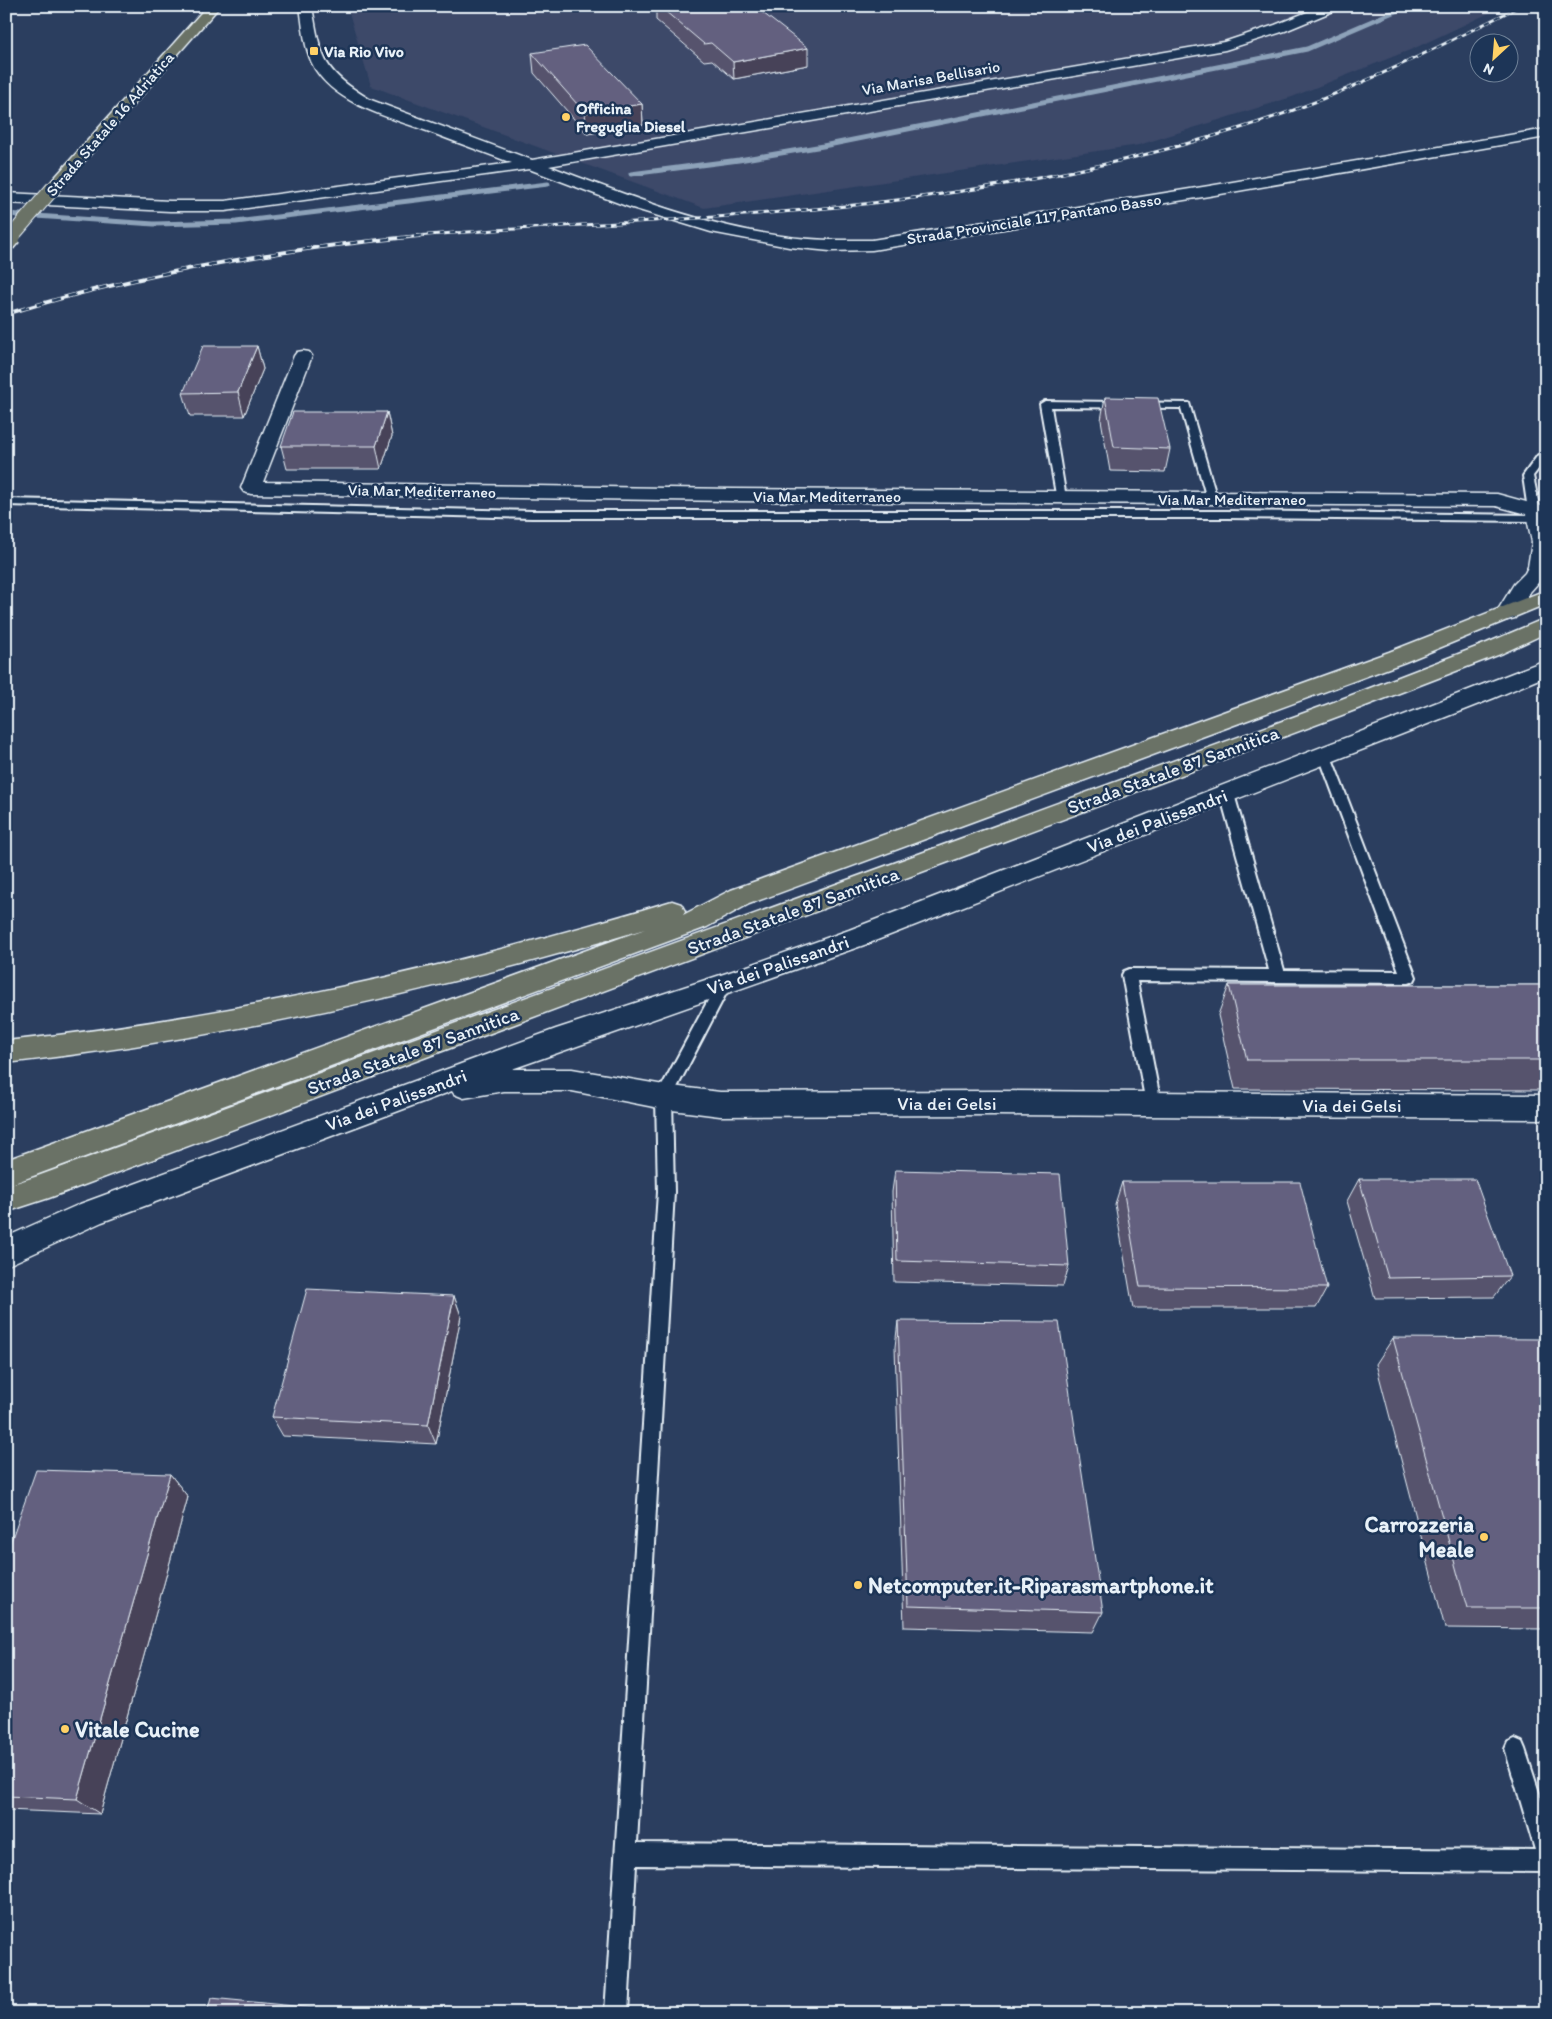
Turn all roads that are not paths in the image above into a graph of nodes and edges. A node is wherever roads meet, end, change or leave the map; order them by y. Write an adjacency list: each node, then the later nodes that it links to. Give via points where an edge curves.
1 (214, 6): 7 (main road, Strada Statale 16 Adriatica, bridge)
2 (306, 6): 5 (street, via 314,51 326,75 340,87 366,103)
3 (1333, 6): 5 (street, Via Marisa Bellisario, via 1225,46)
4 (1546, 133): 5 (street, Strada Provinciale 117 Pantano Basso, via 998,226 872,246 840,247 766,241 713,229)
5 (530, 164): 6 (street, via 225,206)
6 (6, 198)
7 (6, 243)
8 (303, 356): 10 (street, Via Mar Mediterraneo, via 251,488)
9 (1546, 455): 13 (lane, via 1528,476)
10 (1061, 498): 11 (street, Via Mar Mediterraneo); 11 (lane, via 1044,404 1185,405)
11 (1212, 499): 13 (street, Via Mar Mediterraneo, via 1498,500)
12 (6, 502): 13 (lane, via 267,510 704,516 1087,513)
13 (1539, 515): 15 (street, via 1541,560 1535,576 1523,586)
14 (1546, 596): 15 (main road, Strada Statale 87 Sannitica)
15 (1508, 613): 20 (main road, Strada Statale 87 Sannitica, via 1397,657)
16 (1546, 626): 29 (main road, Strada Statale 87 Sannitica, via 1297,724)
17 (1546, 667): 18 (street, Via dei Palissandri)
18 (1325, 756): 19 (street, Via dei Palissandri); 21 (lane, via 1409,977)
19 (1226, 794): 21 (lane); 22 (street, Via dei Palissandri, via 858,937)
20 (740, 897): 23 (main road, via 689,905 560,944 289,1009 160,1034); 28 (main road, via 689,923)
21 (1278, 976): 25 (lane, via 1129,975)
22 (724, 984): 24 (lane); 27 (street, Via dei Palissandri, via 566,1037)
23 (6, 1052)
24 (664, 1098): 25 (street, Via dei Gelsi, via 720,1104); 27 (street, Via dei Gelsi, via 572,1080 504,1080 464,1086); 35 (lane, via 666,1192)
25 (1153, 1104): 26 (street, Via dei Gelsi)
26 (1546, 1107)
27 (354, 1115): 32 (street, Via dei Palissandri, via 91,1213)
28 (6, 1173)
29 (38, 1189): 30 (main road); 31 (main road)
30 (6, 1199)
31 (6, 1203)
32 (6, 1252)
33 (1515, 1749): 34 (lane)
34 (1546, 1850)
35 (626, 1854): 36 (lane); 37 (lane)
36 (1546, 1861)
37 (616, 2013)

